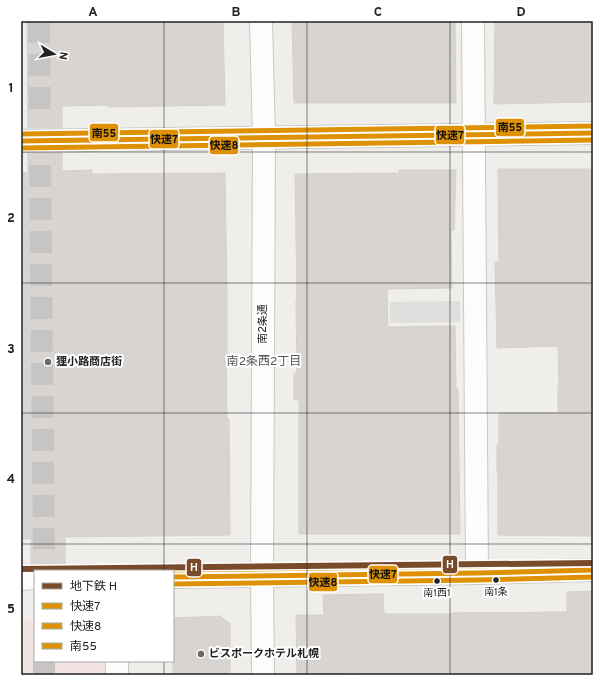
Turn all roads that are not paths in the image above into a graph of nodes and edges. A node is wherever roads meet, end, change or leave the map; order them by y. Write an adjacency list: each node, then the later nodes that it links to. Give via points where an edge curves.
1 (261, 21): 5 (street, 南2条通)
2 (473, 21): 4 (street)
3 (593, 133): 4 (street)
4 (475, 136): 5 (street); 8 (street)
5 (264, 138): 6 (street); 9 (street, 南2条通)
6 (21, 141)
7 (593, 570): 8 (street)
8 (477, 573): 9 (street)
9 (262, 576): 10 (street); 15 (street, 南2条通)
10 (174, 577)
11 (21, 578): 12 (street)
12 (34, 578)
13 (117, 662): 14 (street)
14 (117, 675)
15 (263, 675)

